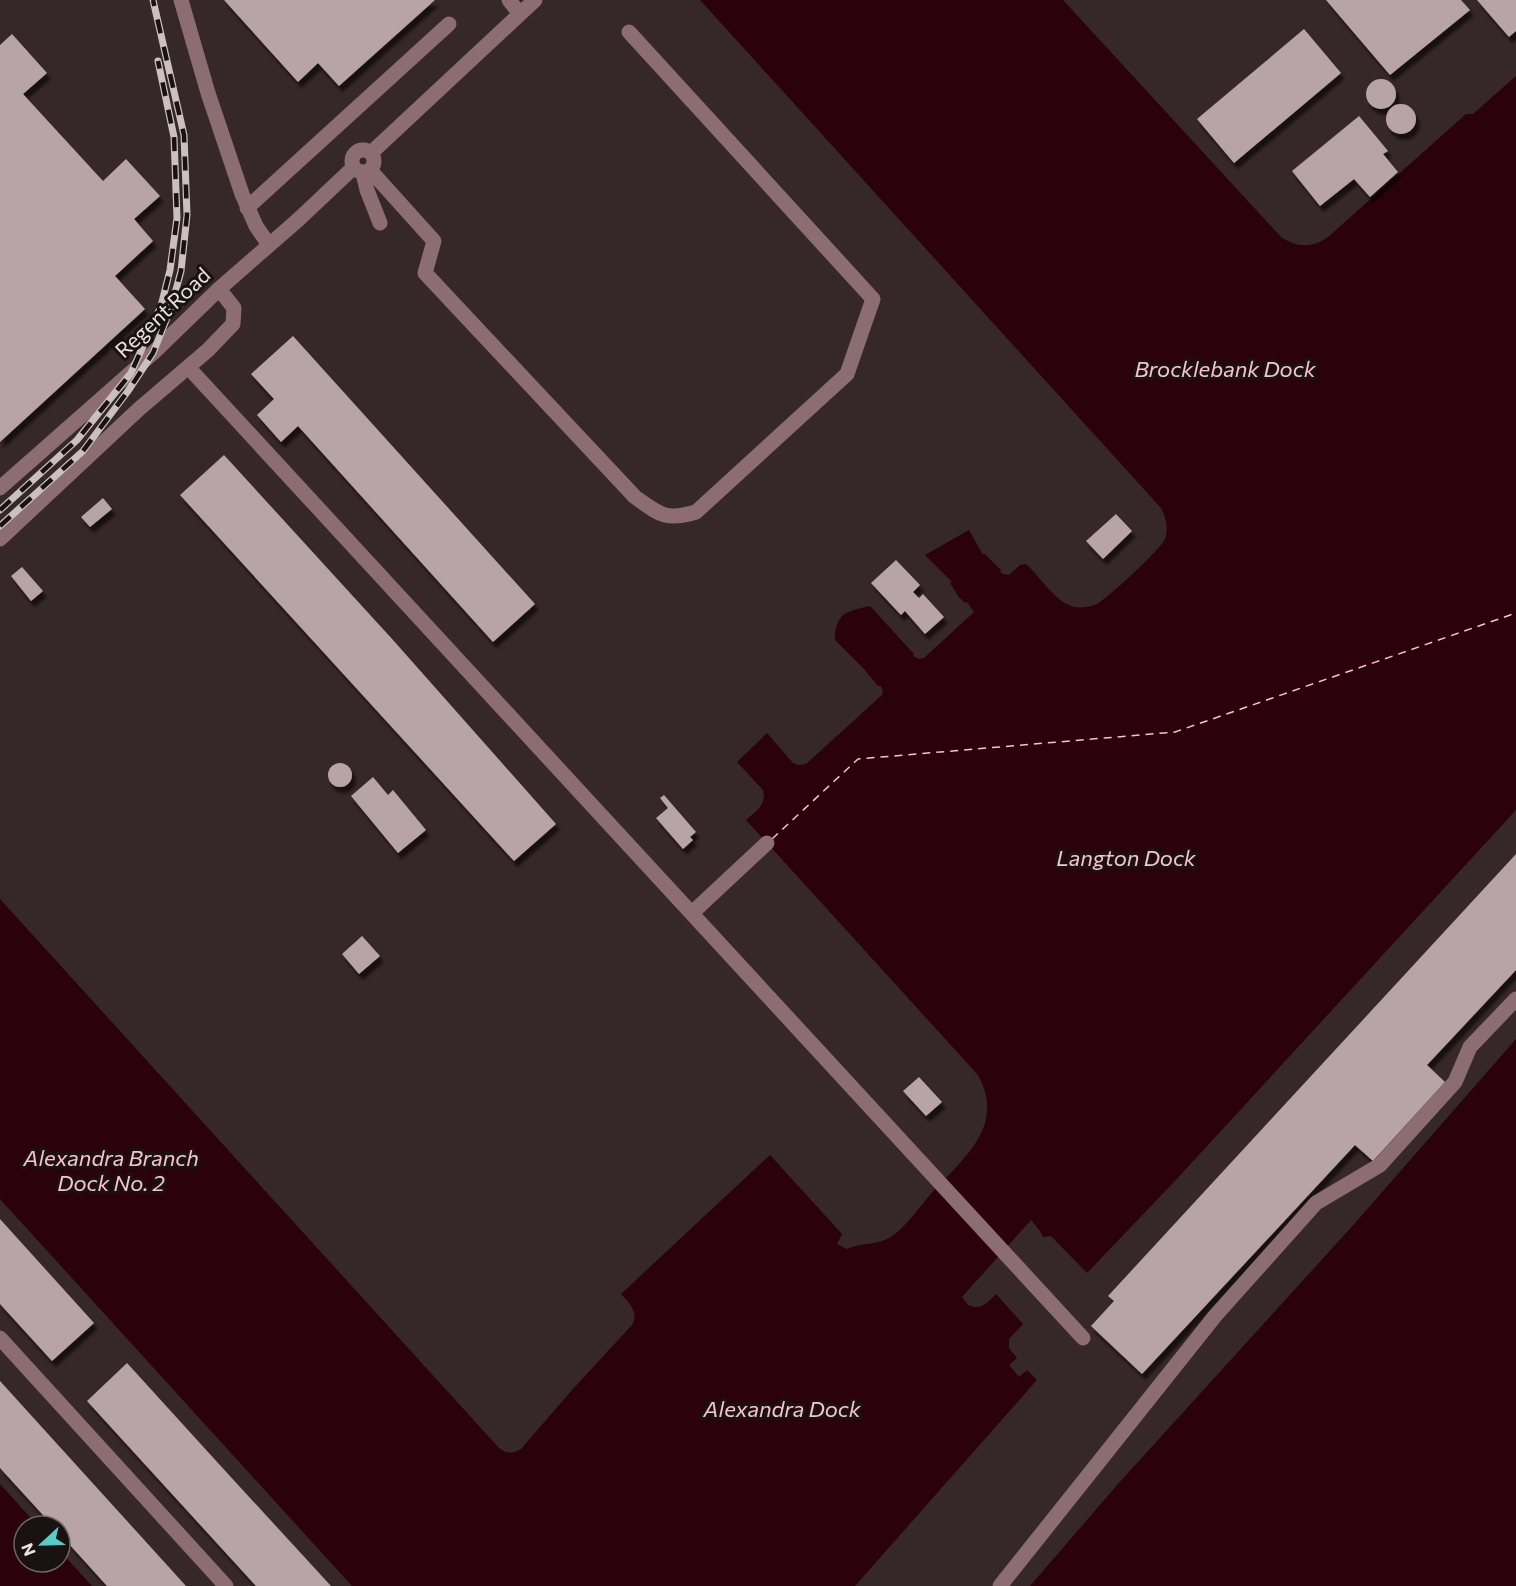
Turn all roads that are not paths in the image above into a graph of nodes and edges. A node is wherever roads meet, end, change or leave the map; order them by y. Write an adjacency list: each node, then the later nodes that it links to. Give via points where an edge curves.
1 (181, 0): 9 (street)
2 (509, 0): 4 (street)
3 (535, 0): 4 (street)
4 (520, 14): 7 (street)
5 (449, 24): 9 (street)
6 (628, 32): 8 (street, via 873,299 847,374 696,512 679,517 658,514 636,498 425,273 434,241)
7 (371, 153): 8 (street, via 373,167); 8 (street, via 364,150 354,154 351,160)
8 (362, 170): 10 (street); 11 (street, Regent Road)
9 (248, 208): 11 (street)
10 (380, 224)
11 (268, 245): 12 (street, Regent Road)
12 (219, 289): 13 (street, via 234,308 233,324); 14 (street, Regent Road)
13 (188, 368): 15 (street); 17 (street)
14 (0, 488)
15 (0, 539)
16 (767, 843): 17 (street)
17 (692, 913): 20 (street)
18 (1516, 999): 22 (street, via 1470,1047 1455,1082 1380,1165 1317,1203 1215,1316)
19 (0, 1338): 21 (street)
20 (1083, 1338)
21 (225, 1586)
22 (1000, 1586)

